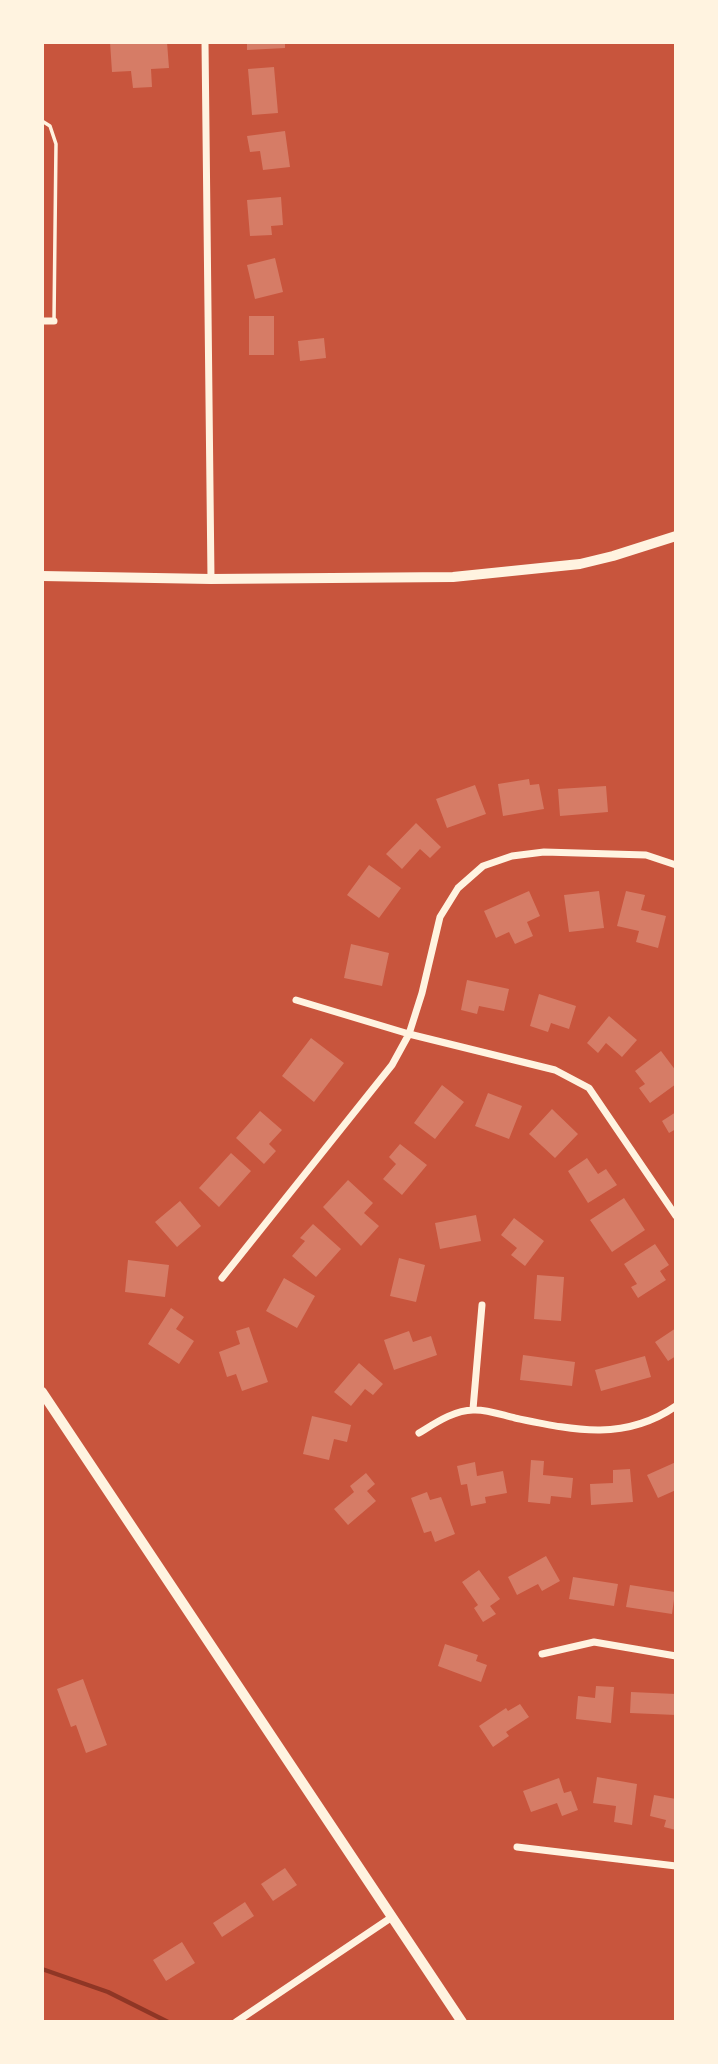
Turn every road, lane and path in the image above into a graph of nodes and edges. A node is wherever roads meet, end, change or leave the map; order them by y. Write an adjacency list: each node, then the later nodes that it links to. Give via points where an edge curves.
1 (205, 42): 7 (street)
2 (42, 121): 4 (lane, via 50,126 56,144)
3 (42, 321): 4 (street)
4 (54, 321)
5 (676, 536): 7 (street, via 580,564 519,571 453,577)
6 (42, 576): 7 (street)
7 (211, 579)
8 (676, 865): 10 (street, via 646,855 544,852 483,866 458,888 440,917)
9 (296, 1000): 10 (street)
10 (409, 1034): 11 (street, via 555,1070 589,1088); 12 (street, via 374,1090)
11 (676, 1216)
12 (222, 1278)
13 (482, 1305): 16 (street)
14 (42, 1392): 22 (street)
15 (676, 1406): 16 (street, via 619,1430 554,1426)
16 (472, 1409): 17 (street)
17 (419, 1433)
18 (542, 1654): 19 (street, via 594,1642)
19 (676, 1656)
20 (517, 1847): 21 (street)
21 (676, 1866)
22 (391, 1917): 23 (street); 24 (street)
23 (236, 2022)
24 (462, 2022)

